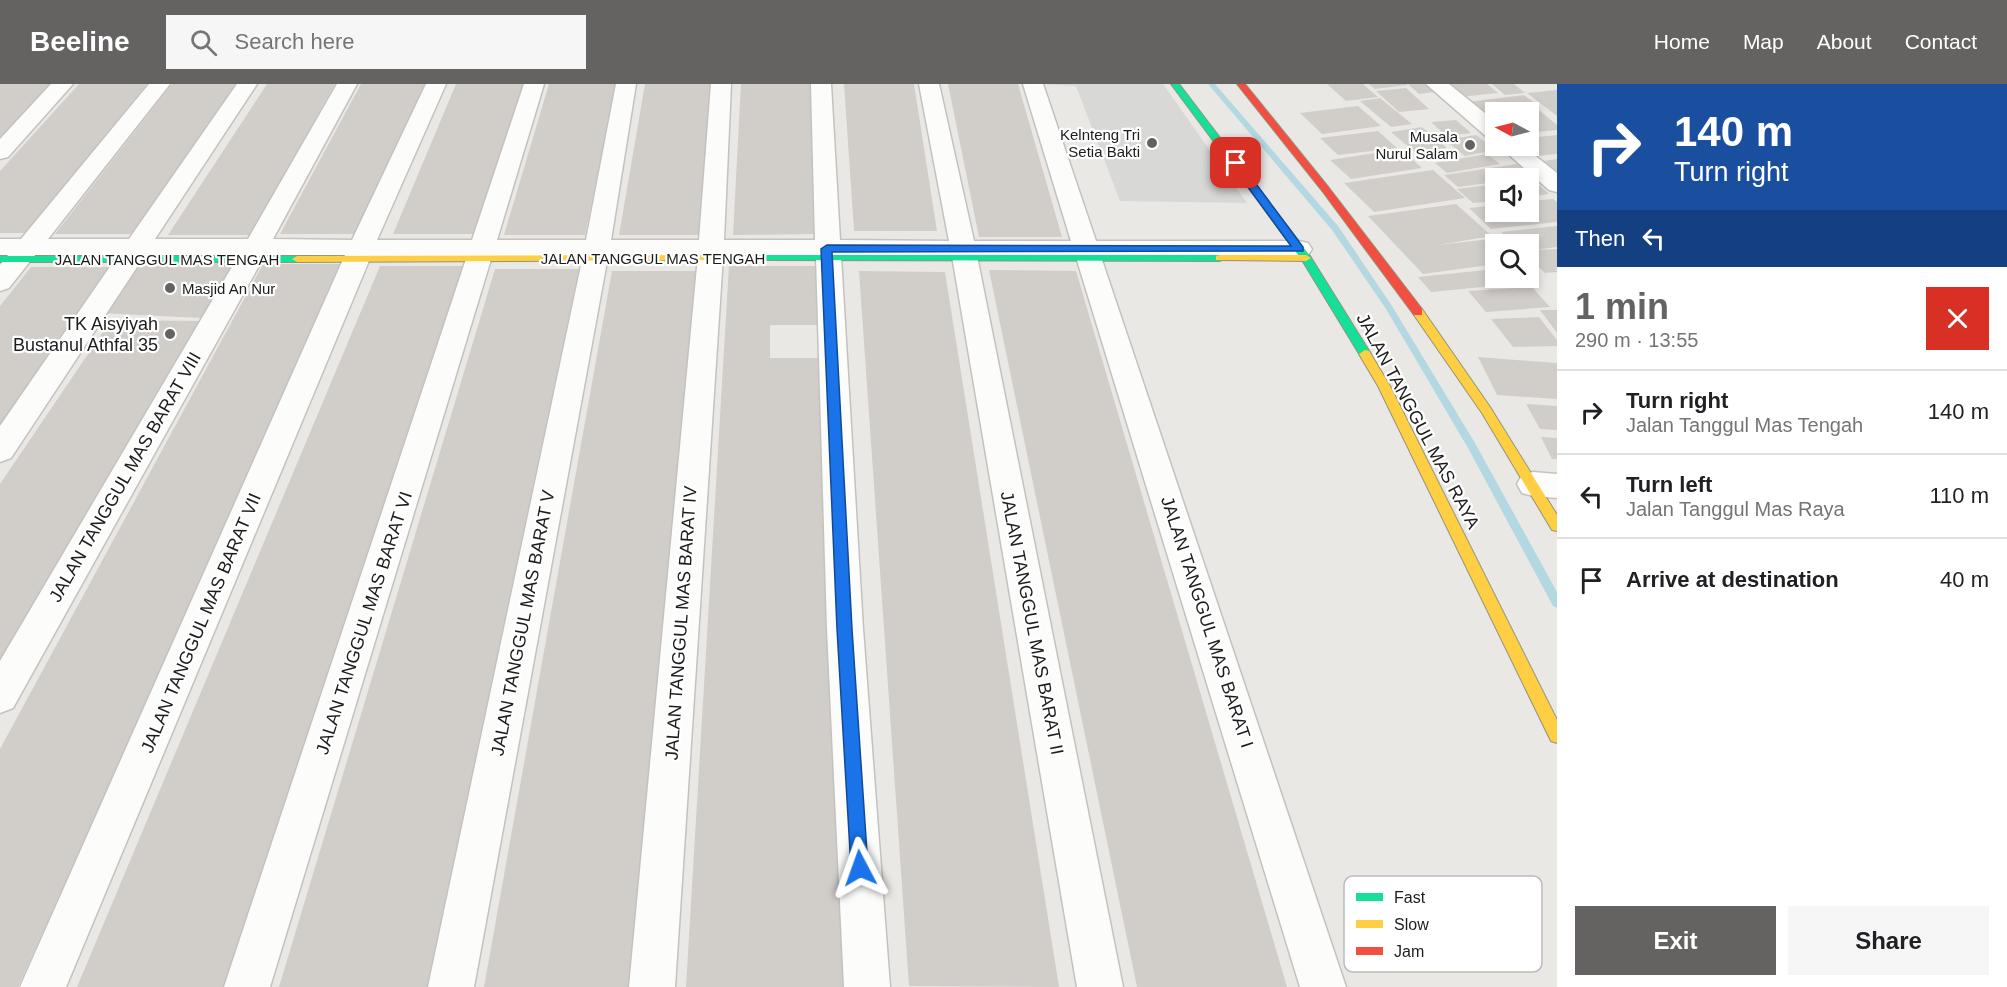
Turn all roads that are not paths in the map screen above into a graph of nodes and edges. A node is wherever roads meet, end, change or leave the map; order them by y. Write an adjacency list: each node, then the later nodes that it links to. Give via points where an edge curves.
1 (63, 84): 16 (street)
2 (160, 84): 19 (street)
3 (247, 84): 20 (street)
4 (347, 84): 26 (street, JALAN TANGGUL MAS BARAT VIII)
5 (436, 84): 21 (street, JALAN TANGGUL MAS BARAT VII)
6 (534, 84): 22 (street, JALAN TANGGUL MAS BARAT VI)
7 (626, 84): 27 (street, JALAN TANGGUL MAS BARAT V)
8 (721, 84): 28 (street, JALAN TANGGUL MAS BARAT IV)
9 (821, 84): 23 (street)
10 (929, 84): 24 (street, JALAN TANGGUL MAS BARAT II)
11 (1034, 84): 25 (street, JALAN TANGGUL MAS BARAT I)
12 (1175, 84): 29 (street, JALAN TANGGUL MAS RAYA)
13 (1241, 84): 32 (street, via 1400,285)
14 (1436, 84): 15 (street)
15 (1485, 124)
16 (0, 152)
17 (1522, 156): 18 (street)
18 (1557, 185)
19 (12, 253): 20 (street, JALAN TANGGUL MAS TENGAH); 30 (street)
20 (133, 253): 26 (street, JALAN TANGGUL MAS TENGAH); 31 (street)
21 (360, 253): 22 (street, JALAN TANGGUL MAS TENGAH); 26 (street, JALAN TANGGUL MAS TENGAH); 36 (street, JALAN TANGGUL MAS BARAT VII)
22 (481, 253): 27 (street, JALAN TANGGUL MAS TENGAH); 37 (street, JALAN TANGGUL MAS BARAT VI)
23 (827, 253): 24 (street, JALAN TANGGUL MAS TENGAH); 28 (street, JALAN TANGGUL MAS TENGAH); 40 (street)
24 (963, 253): 25 (street, JALAN TANGGUL MAS TENGAH); 41 (street, JALAN TANGGUL MAS BARAT II)
25 (1088, 253): 29 (street, JALAN TANGGUL MAS TENGAH); 42 (street, JALAN TANGGUL MAS BARAT I)
26 (253, 254): 34 (street, JALAN TANGGUL MAS BARAT VIII)
27 (596, 254): 28 (street, JALAN TANGGUL MAS TENGAH); 38 (street, JALAN TANGGUL MAS BARAT V)
28 (710, 254): 39 (street, JALAN TANGGUL MAS BARAT IV)
29 (1303, 254): 35 (street, JALAN TANGGUL MAS RAYA, via 1384,386)
30 (0, 282)
31 (0, 450)
32 (1545, 485): 33 (street)
33 (1557, 526)
34 (0, 696)
35 (1557, 736)
36 (43, 987)
37 (247, 987)
38 (452, 987)
39 (652, 987)
40 (867, 987)
41 (1100, 987)
42 (1323, 987)

